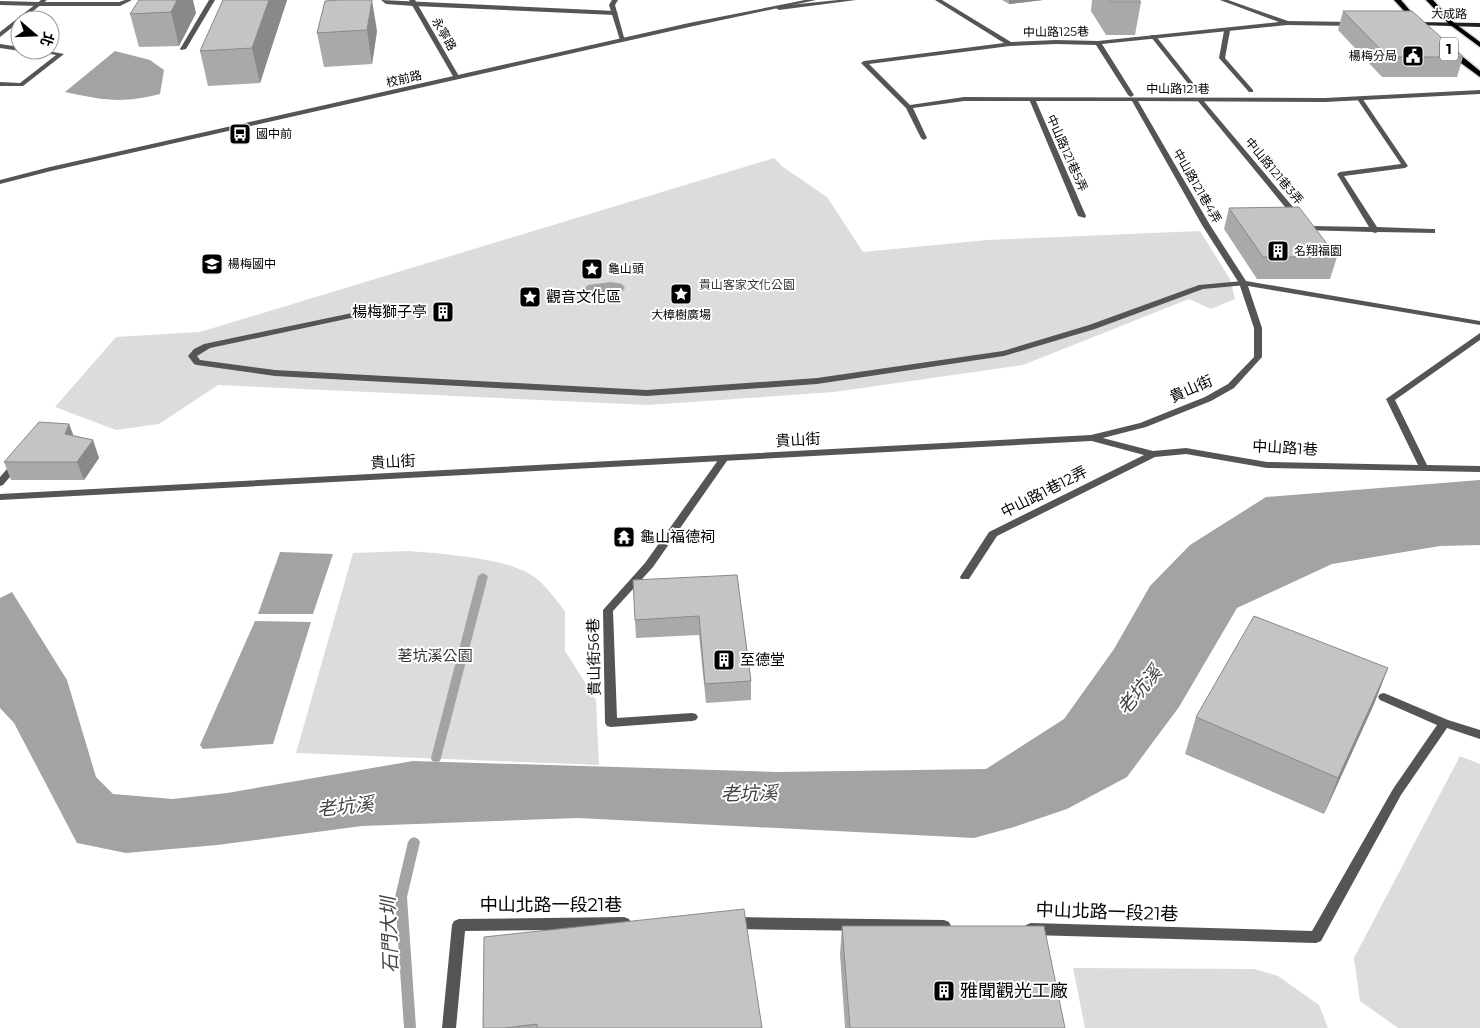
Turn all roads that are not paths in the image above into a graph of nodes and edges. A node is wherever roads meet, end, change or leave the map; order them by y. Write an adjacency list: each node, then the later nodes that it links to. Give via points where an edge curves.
1 (129, 0): 11 (street, via 120,4)
2 (212, 0): 30 (street)
3 (384, 0): 12 (street)
4 (614, 0): 15 (street)
5 (813, 0): 14 (street, 校前路)
6 (853, 0): 14 (street)
7 (938, 0): 27 (street, 中山路125巷)
8 (1223, 0): 16 (street, 中山路125巷)
9 (1397, 0): 17 (main road, 1)
10 (1429, 0): 18 (main road, 1)
11 (41, 2): 13 (street); 23 (street)
12 (413, 2): 15 (street); 33 (street, 永寧路)
13 (0, 3)
14 (779, 8): 25 (street, 校前路)
15 (615, 13): 25 (street)
16 (1287, 23): 19 (street, 中山路125巷); 21 (street, 中山路125巷)
17 (1414, 23): 18 (main road, 大成路); 22 (main road, 1)
18 (1451, 23): 20 (main road, 大成路); 29 (main road, 1)
19 (1358, 24)
20 (1480, 25)
21 (1227, 30): 24 (street, 中山路125巷); 36 (street, via 1222,58)
22 (1429, 33)
23 (0, 35)
24 (1153, 36): 26 (street, 中山路125巷); 35 (street)
25 (623, 40): 33 (street, 校前路)
26 (1098, 43): 27 (street, 中山路125巷); 38 (street, 中山路125巷)
27 (1010, 44): 42 (street, via 864,63)
28 (1444, 45): 32 (main road, 1)
29 (1480, 45)
30 (183, 49)
31 (53, 60): 34 (street, via 21,85)
32 (1480, 75)
33 (457, 78): 44 (street, 校前路)
34 (0, 84)
35 (1196, 90)
36 (1251, 91)
37 (1480, 92): 40 (street, 中山路121巷)
38 (1133, 98): 39 (street, 中山路121巷); 41 (street, 中山路121巷); 48 (street, 中山路121巷4弄)
39 (1032, 99): 42 (street, 中山路121巷, via 964,99); 45 (street, 中山路121巷5弄)
40 (1360, 99): 41 (street, 中山路121巷); 46 (street, via 1406,166 1340,174)
41 (1200, 100): 46 (street, 中山路121巷3弄, via 1308,228)
42 (909, 107): 43 (street)
43 (924, 138)
44 (0, 182)
45 (1082, 216)
46 (1375, 231): 47 (street, 中山路121巷3弄)
47 (1432, 231)
48 (1243, 283): 49 (street, via 1202,287 1092,327 1004,353 817,381 647,393 275,373 204,364 192,356 207,346); 50 (street); 52 (street, 貴山街, via 1258,328 1258,357 1231,386 1208,399 1143,425)
49 (376, 310)
50 (1480, 323)
51 (1480, 336): 56 (street, via 1390,399)
52 (1091, 438): 53 (street, 中山路1巷); 55 (street, 貴山街)
53 (1154, 454): 56 (street, 中山路1巷, via 1186,451 1267,465); 60 (street, 中山路1巷12弄, via 993,534)
54 (24, 455): 58 (street)
55 (724, 458): 59 (street, 貴山街); 62 (street, 貴山街56巷, via 649,565 608,610 610,722)
56 (1424, 468): 57 (street, 中山路1巷)
57 (1480, 469)
58 (0, 483)
59 (0, 497)
60 (965, 577)
61 (1384, 697): 63 (street)
62 (692, 717)
63 (1444, 723): 64 (street); 68 (street, 中山北路一段21巷, via 1397,792 1316,937)
64 (1480, 735)
65 (642, 923): 69 (street, 中山北路一段21巷, via 459,925)
66 (721, 923): 67 (street)
67 (959, 926)
68 (1018, 928)
69 (449, 1028)

